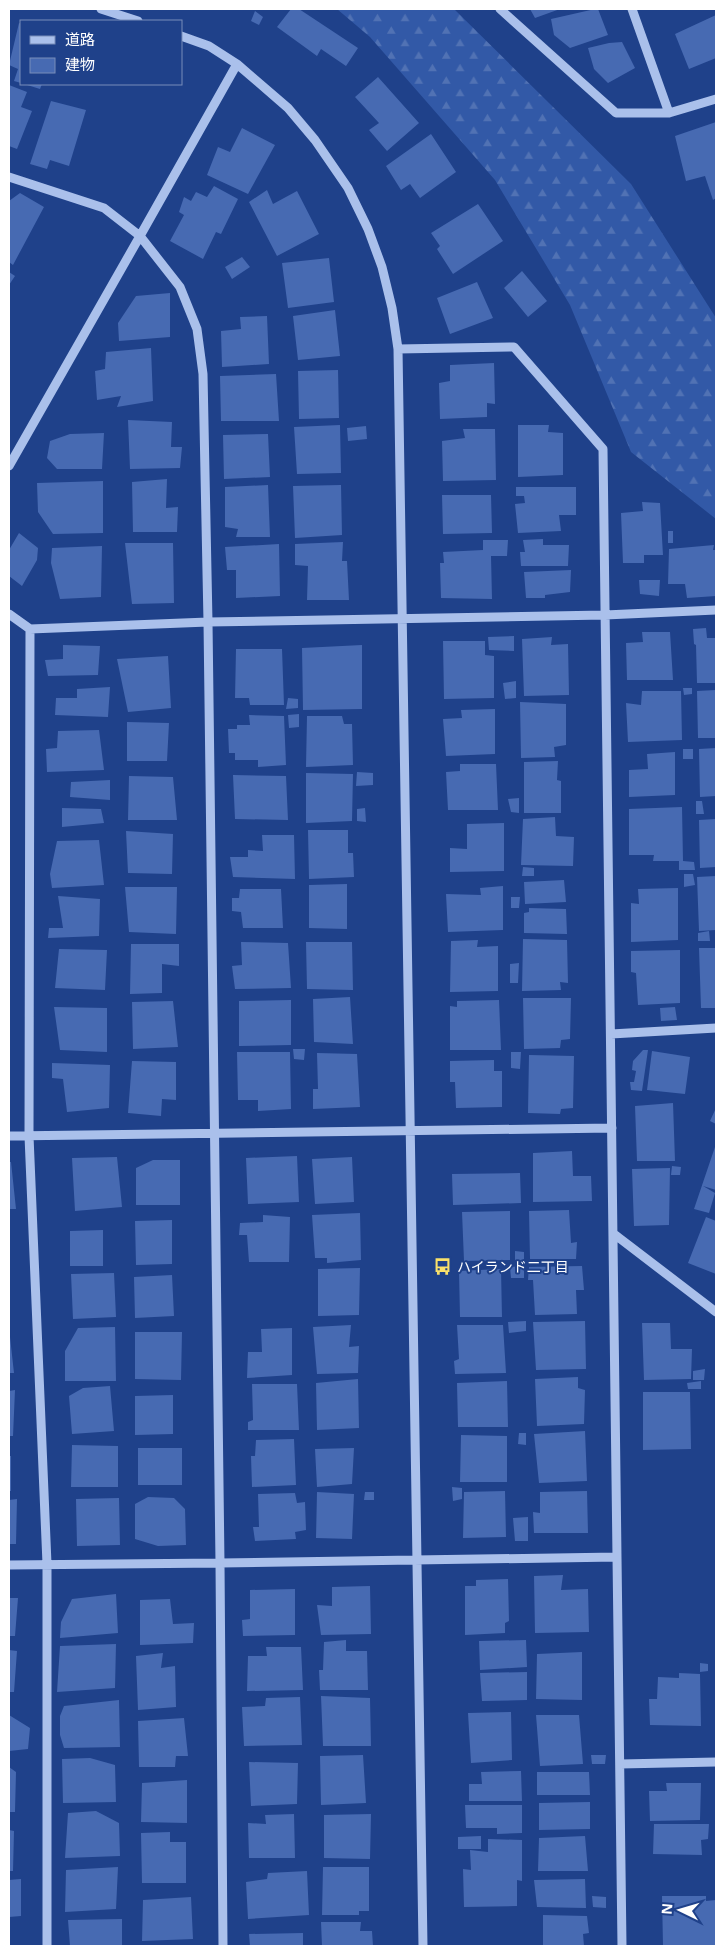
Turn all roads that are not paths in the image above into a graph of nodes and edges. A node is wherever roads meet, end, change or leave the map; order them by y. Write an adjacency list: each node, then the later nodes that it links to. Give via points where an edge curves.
1 (101, 9): 4 (street)
2 (500, 9): 8 (street, via 616,113)
3 (632, 9): 8 (street)
4 (135, 20)
5 (182, 36): 6 (street, via 209,46)
6 (237, 64): 10 (street); 11 (street, via 288,108 348,188 382,267)
7 (716, 99): 8 (street)
8 (669, 112)
9 (9, 177): 10 (street, via 104,208)
10 (140, 236): 12 (street); 17 (street, via 180,287 197,329 203,374)
11 (398, 349): 15 (street, via 514,347 602,449); 16 (street)
12 (9, 466)
13 (716, 610): 15 (street)
14 (9, 614): 18 (street)
15 (605, 615): 16 (street); 20 (street)
16 (402, 619): 17 (street); 22 (street)
17 (208, 622): 18 (street); 23 (street)
18 (30, 629): 25 (street)
19 (716, 1028): 20 (street)
20 (611, 1034): 21 (street)
21 (612, 1128): 22 (street); 26 (street)
22 (411, 1132): 23 (street); 29 (street)
23 (214, 1134): 25 (street); 30 (street)
24 (9, 1136): 25 (street)
25 (29, 1136): 31 (street)
26 (614, 1234): 27 (street); 28 (street)
27 (716, 1312)
28 (617, 1557): 29 (street); 34 (street)
29 (417, 1560): 30 (street); 37 (street)
30 (220, 1563): 31 (street); 36 (street)
31 (47, 1564): 32 (street); 35 (street)
32 (9, 1565)
33 (716, 1762): 34 (street)
34 (620, 1764): 38 (street)
35 (47, 1946)
36 (223, 1946)
37 (423, 1946)
38 (622, 1946)

